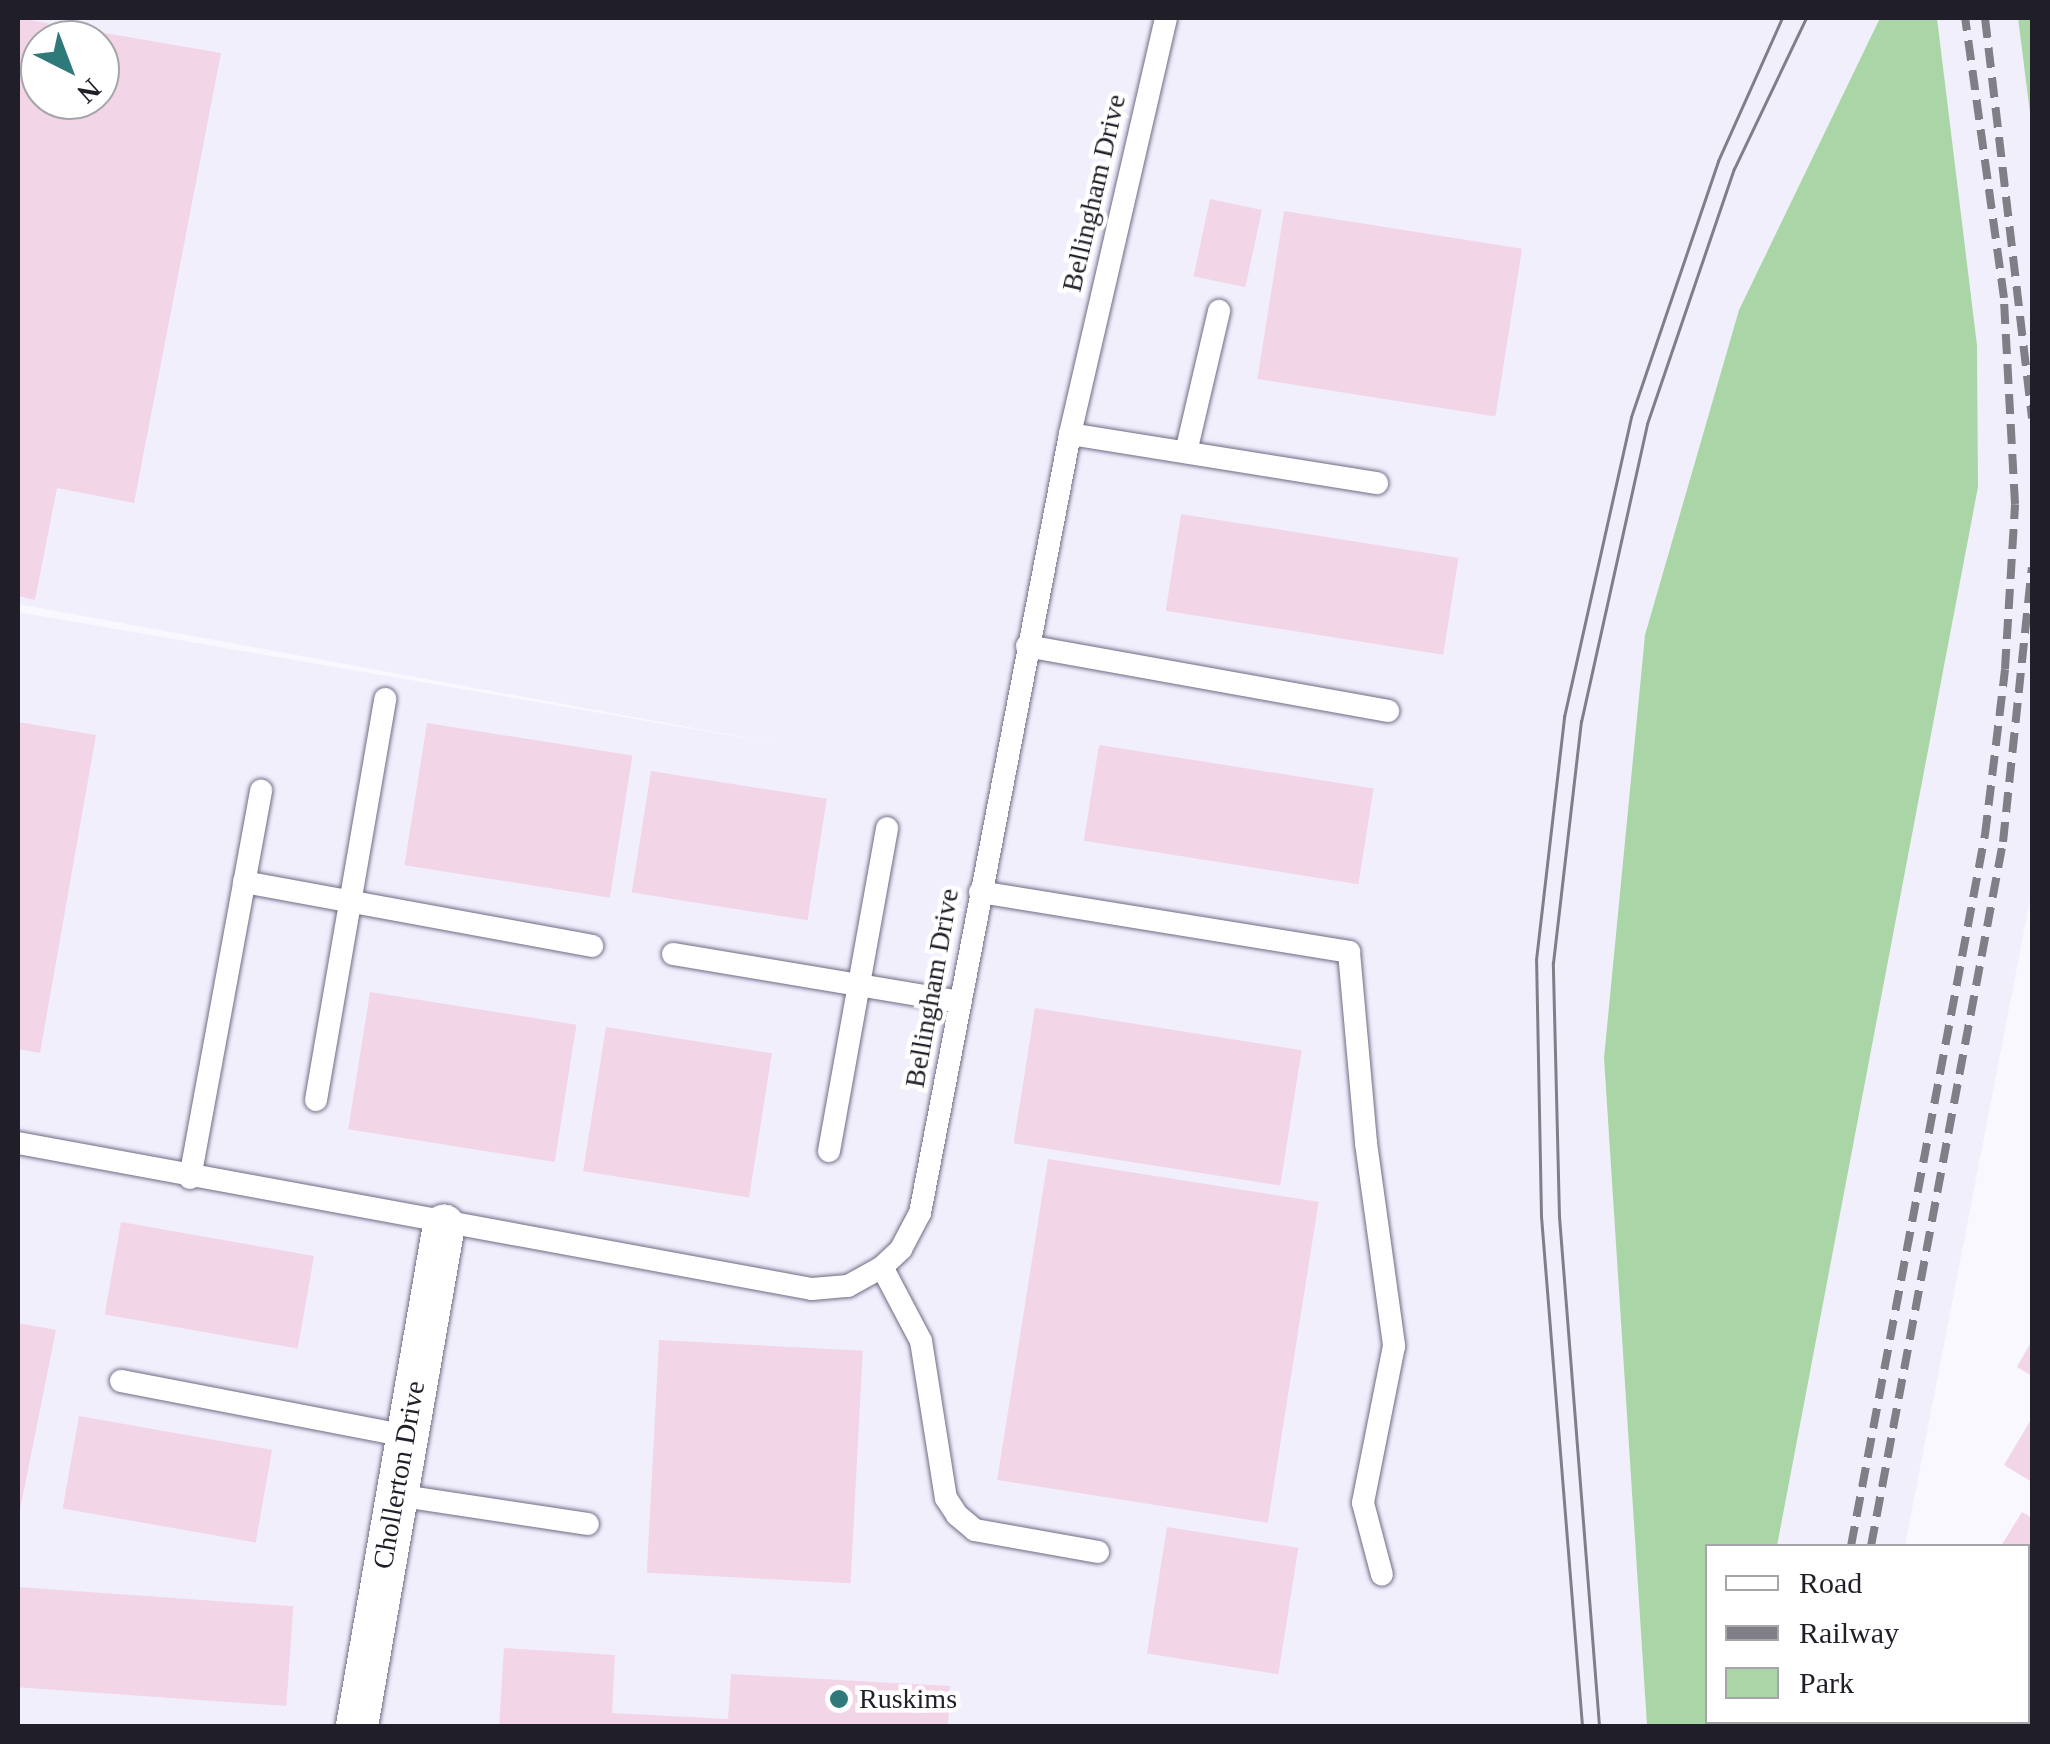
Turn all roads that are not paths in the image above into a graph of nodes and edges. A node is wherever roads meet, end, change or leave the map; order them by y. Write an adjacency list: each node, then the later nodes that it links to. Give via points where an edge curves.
1 (1166, 18): 3 (lane, Bellingham Drive)
2 (1220, 311): 4 (lane)
3 (1070, 434): 4 (lane); 6 (lane, Bellingham Drive)
4 (1186, 452): 5 (lane)
5 (1377, 483)
6 (1027, 646): 8 (lane); 12 (lane, Bellingham Drive)
7 (384, 699): 13 (lane)
8 (1388, 711)
9 (261, 790): 11 (lane)
10 (888, 828): 16 (lane)
11 (244, 882): 13 (lane); 21 (lane)
12 (980, 892): 17 (lane, Bellingham Drive); 29 (lane, via 1349,952 1394,1346 1363,1502)
13 (348, 901): 14 (lane); 18 (lane)
14 (592, 946)
15 (673, 954): 16 (lane)
16 (858, 986): 17 (lane); 20 (lane)
17 (959, 1002): 23 (lane, Bellingham Drive, via 920,1213)
18 (316, 1100)
19 (18, 1143): 21 (lane)
20 (829, 1151)
21 (190, 1178): 22 (lane)
22 (444, 1225): 23 (lane, via 812,1288 848,1286); 25 (street, Chollerton Drive)
23 (882, 1267): 28 (lane, via 921,1341 946,1498 957,1515 975,1530)
24 (121, 1381): 25 (lane)
25 (406, 1436): 26 (street, Chollerton Drive)
26 (396, 1495): 27 (lane); 30 (street, Chollerton Drive)
27 (588, 1524)
28 (1098, 1552)
29 (1382, 1575)
30 (357, 1726)

